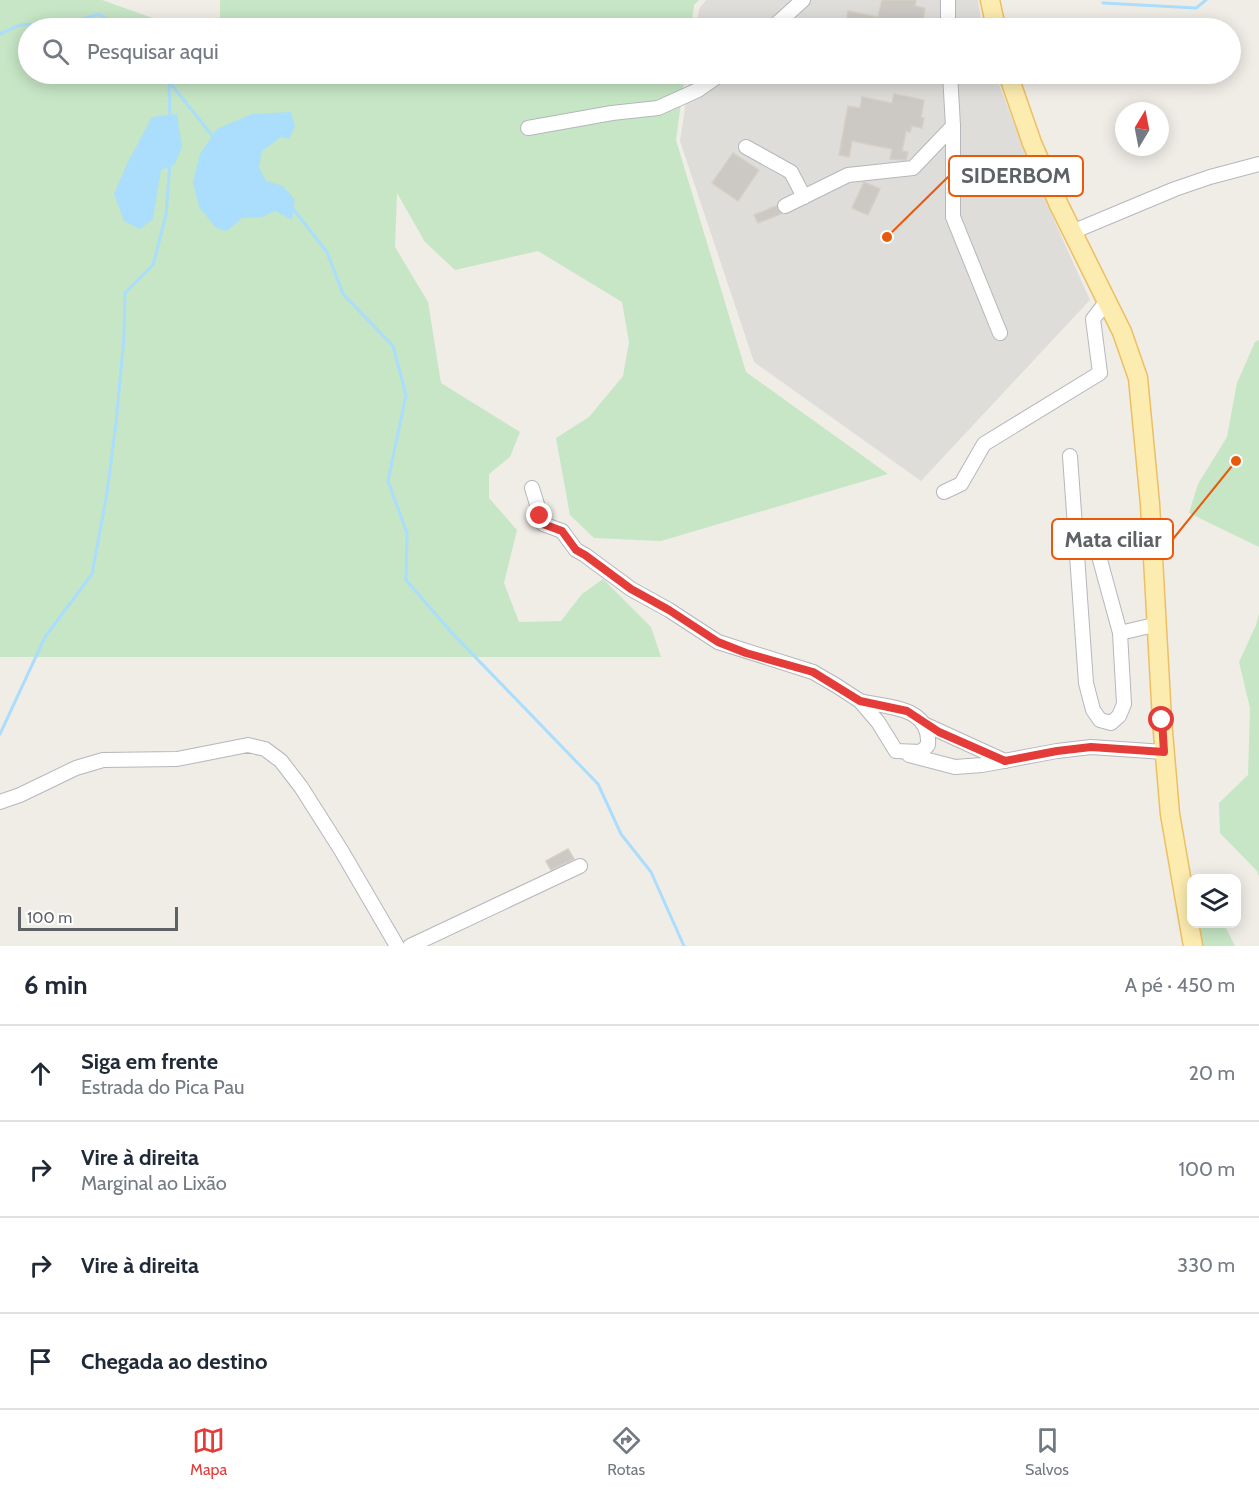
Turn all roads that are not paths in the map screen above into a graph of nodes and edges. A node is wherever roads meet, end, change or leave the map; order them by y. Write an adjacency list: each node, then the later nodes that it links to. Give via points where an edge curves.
1 (803, 0): 4 (street)
2 (948, 0): 5 (street)
3 (990, 0): 6 (main road)
4 (783, 18)
5 (948, 18)
6 (994, 18)
7 (707, 84): 11 (street, via 658,108)
8 (951, 84): 10 (street)
9 (1011, 84): 16 (main road, via 1032,143)
10 (953, 126): 14 (street, via 913,168 848,175); 18 (street, via 953,217)
11 (528, 128)
12 (746, 147): 14 (street, via 791,172)
13 (1259, 164): 16 (street, via 1184,186)
14 (804, 197): 15 (street)
15 (785, 206)
16 (1072, 231): 17 (main road)
17 (1107, 301): 21 (street, via 1094,318 1100,372 984,444 961,484); 23 (main road, via 1138,378)
18 (1000, 333)
19 (1070, 456): 24 (street, via 1086,683 1093,710 1100,720 1111,723 1124,704)
20 (532, 488): 25 (street, via 543,524 562,531 576,550 631,589 718,642 813,672)
21 (944, 492)
22 (1091, 527): 24 (street)
23 (1158, 624): 24 (street); 28 (main road)
24 (1120, 633)
25 (860, 701): 26 (street, via 907,711); 27 (street)
26 (924, 724): 27 (street, via 929,732 928,745 921,752); 29 (street)
27 (896, 751): 29 (street, via 956,767)
28 (1164, 752): 29 (street, via 1091,747); 34 (main road, via 1170,814)
29 (1005, 761)
30 (0, 802): 32 (street, via 103,760 177,759 248,746 266,749 302,787)
31 (580, 866): 33 (street)
32 (395, 944)
33 (410, 946)
34 (1193, 946)

